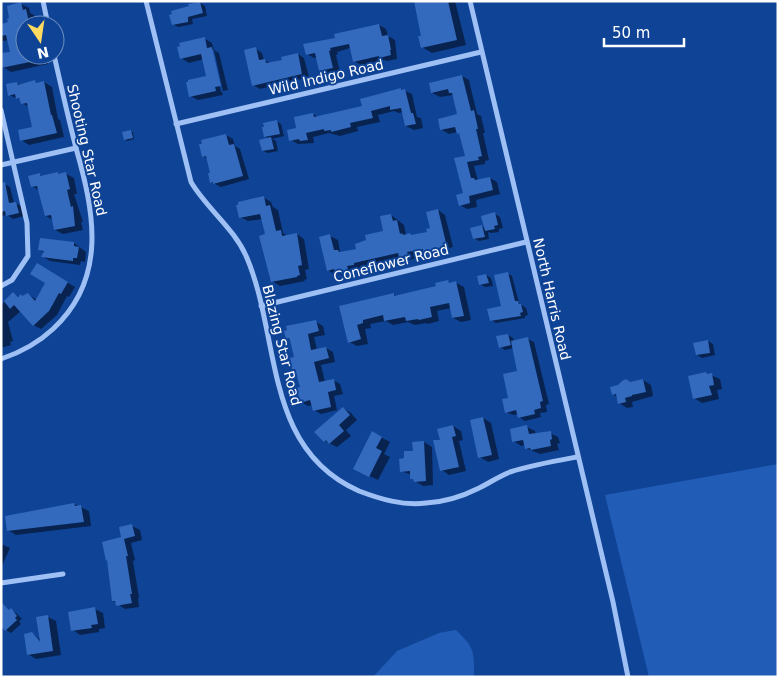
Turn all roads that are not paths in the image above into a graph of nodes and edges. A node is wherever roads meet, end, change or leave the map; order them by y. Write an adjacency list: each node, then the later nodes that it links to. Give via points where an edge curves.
1 (43, 1): 4 (street)
2 (146, 1): 8 (street, Blazing Star Road)
3 (470, 1): 5 (street, North Harris Road)
4 (46, 15)
5 (481, 52): 8 (street, Wild Indigo Road); 12 (street, North Harris Road)
6 (56, 65): 9 (street, Shooting Star Road)
7 (1, 110): 10 (street)
8 (176, 124): 14 (street, Blazing Star Road, via 191,182 239,242 247,257)
9 (76, 148): 10 (street); 15 (street, Shooting Star Road, via 92,220 93,248 88,274 75,303 56,326 27,349)
10 (13, 162): 11 (street); 13 (street, via 27,223 28,256 12,280)
11 (1, 165)
12 (526, 242): 14 (street, Coneflower Road); 16 (street, North Harris Road)
13 (1, 286)
14 (261, 306): 16 (street, Blazing Star Road, via 279,390 298,438 316,461 347,485 388,500 424,504 462,496 509,472)
15 (1, 358)
16 (577, 456): 19 (street, North Harris Road)
17 (63, 574): 18 (street)
18 (1, 583)
19 (628, 677)

